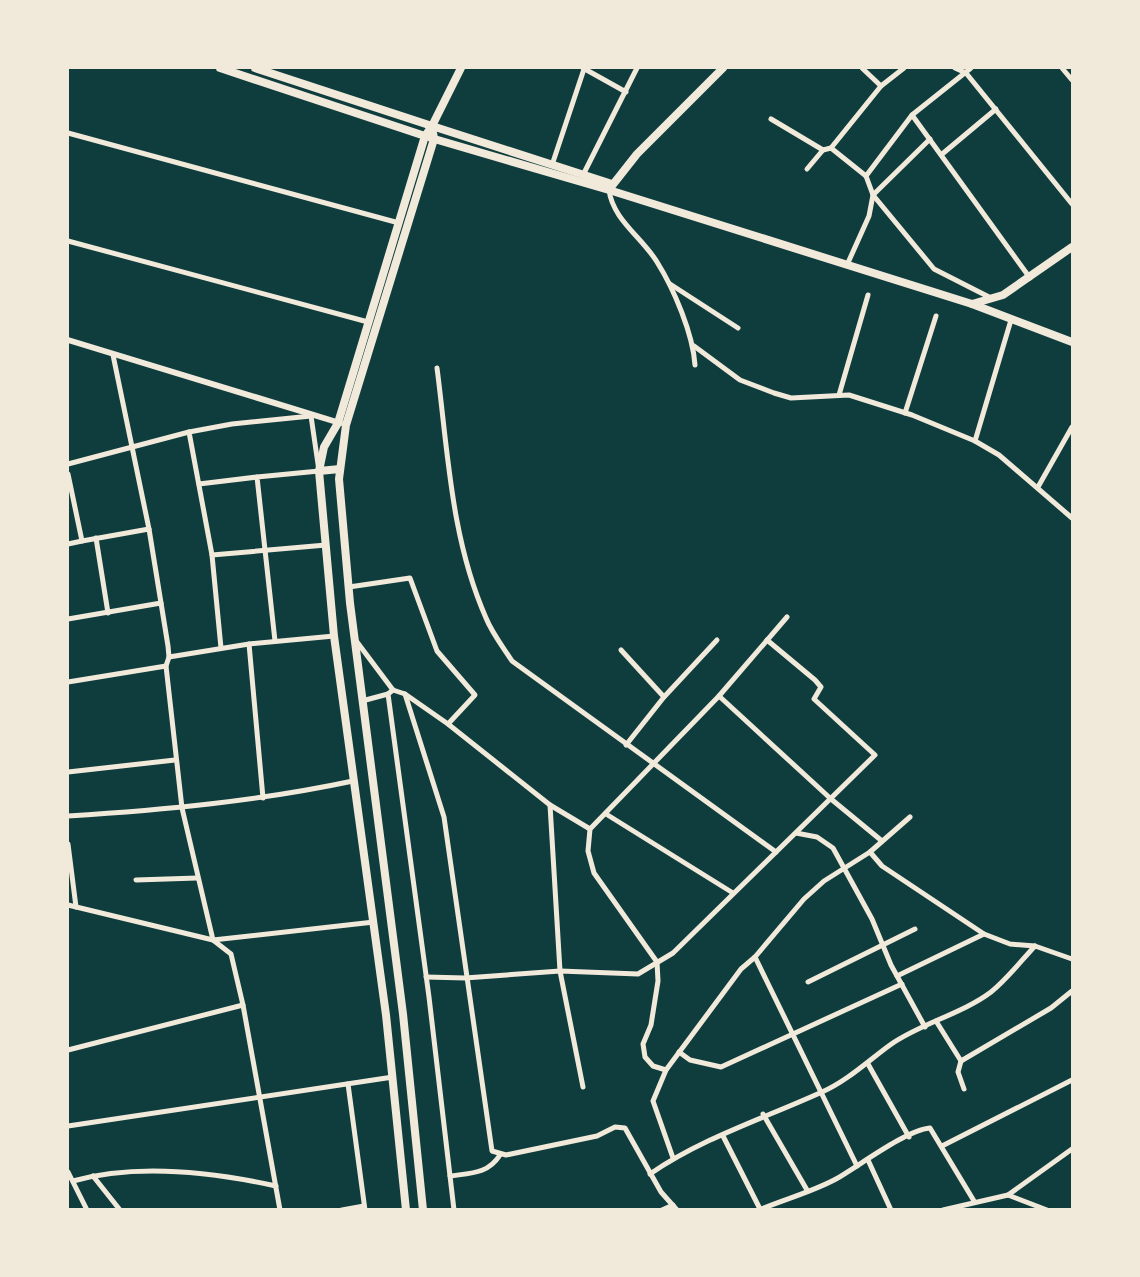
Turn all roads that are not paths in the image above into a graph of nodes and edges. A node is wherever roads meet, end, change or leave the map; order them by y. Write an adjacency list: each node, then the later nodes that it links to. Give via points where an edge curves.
1 (220, 68): 21 (main road)
2 (260, 68): 19 (main road)
3 (461, 68): 19 (main road)
4 (584, 68): 15 (street); 26 (street)
5 (637, 68): 15 (street)
6 (723, 68): 30 (main road, via 637,154)
7 (862, 68): 14 (street)
8 (904, 68): 14 (street)
9 (955, 68): 12 (street)
10 (971, 68): 12 (street)
11 (1062, 68): 13 (street)
12 (966, 73): 16 (street); 17 (street)
13 (1072, 80)
14 (881, 86): 23 (street)
15 (626, 92): 28 (street)
16 (996, 110): 25 (street); 32 (street)
17 (912, 115): 22 (street); 29 (street)
18 (771, 119): 24 (street)
19 (432, 126): 21 (main road); 26 (main road)
20 (68, 133): 33 (street)
21 (430, 138): 30 (main road); 33 (main road); 55 (main road)
22 (930, 139): 25 (street); 31 (street)
23 (831, 148): 24 (street); 29 (street)
24 (823, 150): 27 (street)
25 (941, 155): 37 (street)
26 (552, 165): 28 (main road)
27 (807, 169)
28 (583, 175): 30 (main road)
29 (866, 176): 31 (street)
30 (611, 187): 36 (main road); 38 (street, via 611,206 657,261)
31 (873, 195): 36 (street); 40 (street, via 934,270)
32 (1072, 204)
33 (399, 223): 44 (main road)
34 (68, 241): 44 (street)
35 (1072, 247): 37 (main road)
36 (847, 265): 41 (main road)
37 (1030, 278): 40 (main road)
38 (669, 284): 45 (street); 48 (street)
39 (868, 295): 52 (street)
40 (993, 299): 41 (main road)
41 (972, 304): 43 (main road)
42 (936, 316): 53 (street)
43 (1011, 320): 47 (main road); 58 (street)
44 (368, 322): 55 (main road)
45 (738, 328)
46 (68, 340): 49 (street)
47 (1072, 342)
48 (694, 346): 50 (street); 52 (street, via 740,380 774,393 820,399)
49 (113, 355): 54 (street); 59 (street)
50 (695, 365)
51 (437, 368): 97 (street, via 460,538 486,619 512,661)
52 (839, 395): 53 (street)
53 (905, 413): 58 (street)
54 (311, 416): 55 (street); 57 (street); 62 (street)
55 (342, 424): 61 (main road); 62 (main road, via 326,441)
56 (1072, 427): 66 (street)
57 (189, 432): 59 (street); 65 (street)
58 (975, 441): 66 (street, via 999,455)
59 (132, 448): 60 (street); 68 (street)
60 (68, 464)
61 (340, 469): 62 (main road); 75 (main road)
62 (319, 471): 64 (street); 72 (main road)
63 (68, 474): 70 (street)
64 (257, 477): 65 (street); 73 (street)
65 (198, 484): 74 (street)
66 (1038, 488): 67 (street)
67 (1072, 518)
68 (149, 529): 69 (street); 76 (street)
69 (96, 538): 70 (street); 77 (street)
70 (82, 541): 71 (street)
71 (68, 544)
72 (326, 545): 73 (street); 80 (main road)
73 (265, 550): 74 (street); 84 (street)
74 (212, 555): 86 (street)
75 (349, 586): 81 (main road); 96 (street, via 410,578 437,651 475,695)
76 (161, 603): 77 (street); 88 (street)
77 (108, 613): 79 (street)
78 (788, 617): 83 (street)
79 (68, 620)
80 (334, 636): 84 (street); 101 (main road)
81 (354, 639): 91 (street); 95 (main road)
82 (717, 640): 94 (street)
83 (768, 640): 93 (street); 103 (street, via 815,680 821,687 814,699 875,755)
84 (275, 641): 85 (street)
85 (249, 644): 86 (street); 102 (street)
86 (221, 648): 88 (street)
87 (621, 650): 94 (street)
88 (169, 657): 89 (street)
89 (166, 666): 90 (street); 98 (street)
90 (68, 682)
91 (390, 692): 92 (street); 95 (street); 132 (street)
92 (405, 694): 96 (street); 133 (street, via 444,817)
93 (719, 696): 99 (street); 103 (street)
94 (664, 697): 97 (street)
95 (362, 701): 140 (main road)
96 (448, 724): 104 (street)
97 (626, 745): 99 (street)
98 (176, 760): 100 (street); 105 (street)
99 (653, 764): 106 (street); 113 (street)
100 (68, 772)
101 (353, 781): 102 (street); 121 (main road)
102 (263, 798): 105 (street)
103 (831, 799): 110 (street); 111 (street)
104 (550, 805): 109 (street); 130 (street)
105 (182, 808): 107 (street); 116 (street)
106 (606, 814): 109 (street); 118 (street)
107 (68, 816)
108 (910, 817): 111 (street)
109 (590, 829): 129 (street, via 588,850 594,873)
110 (795, 833): 113 (street); 115 (street, via 825,840)
111 (882, 841): 114 (street)
112 (68, 844): 120 (street)
113 (776, 852): 118 (street)
114 (870, 852): 115 (street); 123 (street, via 882,866)
115 (845, 868): 125 (street); 127 (street, via 804,898)
116 (197, 878): 117 (street); 124 (street)
117 (136, 880)
118 (733, 893): 129 (street, via 673,953)
119 (68, 905): 120 (street)
120 (76, 907): 124 (street)
121 (374, 922): 124 (street); 141 (main road)
122 (915, 929): 125 (street)
123 (984, 934): 126 (street, via 1010,944); 131 (street)
124 (213, 940): 137 (street, via 231,954)
125 (883, 945): 131 (street); 134 (street)
126 (1035, 946): 128 (street); 138 (street, via 990,993)
127 (755, 957): 142 (street); 144 (street, via 741,969)
128 (1072, 959)
129 (657, 962): 130 (street, via 638,974); 147 (street, via 654,1003 643,1044 645,1057 653,1066)
130 (560, 970): 133 (street); 151 (street)
131 (897, 976): 135 (street)
132 (426, 977): 133 (street); 168 (street)
133 (465, 978): 161 (street, via 492,1151)
134 (808, 981)
135 (902, 984): 139 (street); 142 (street)
136 (1072, 991): 145 (street, via 1051,1008)
137 (243, 1005): 143 (street); 154 (street)
138 (936, 1021): 139 (street); 145 (street)
139 (926, 1027): 146 (street, via 891,1044)
140 (405, 1028): 141 (main road); 183 (main road)
141 (387, 1031): 148 (main road)
142 (793, 1035): 144 (street, via 721,1067 690,1060); 153 (street)
143 (68, 1050)
144 (679, 1052): 147 (street)
145 (961, 1060): 152 (street, via 958,1072)
146 (868, 1064): 153 (street); 158 (street)
147 (666, 1070): 162 (street, via 653,1101)
148 (393, 1077): 150 (street); 182 (main road)
149 (1072, 1080): 159 (street)
150 (348, 1084): 154 (street); 176 (street)
151 (583, 1087)
152 (964, 1089)
153 (822, 1092): 155 (street); 164 (street)
154 (261, 1096): 156 (street); 170 (street)
155 (764, 1114): 157 (street); 172 (street)
156 (68, 1126)
157 (723, 1136): 162 (street); 186 (street)
158 (909, 1137): 159 (street, via 930,1128); 163 (street)
159 (942, 1146): 174 (street)
160 (1072, 1149): 173 (street)
161 (500, 1155): 166 (street, via 597,1136 615,1127 625,1128); 168 (street, via 484,1171)
162 (673, 1158): 166 (street)
163 (868, 1160): 164 (street); 187 (street)
164 (857, 1166): 172 (street, via 835,1180)
165 (68, 1172): 169 (street)
166 (650, 1174): 175 (street)
167 (93, 1176): 169 (street); 170 (street, via 168,1173 236,1178); 179 (street)
168 (450, 1176): 184 (street)
169 (73, 1183): 171 (street); 178 (street)
170 (276, 1186): 180 (street)
171 (68, 1187)
172 (807, 1190): 186 (street, via 800,1196)
173 (1008, 1195): 174 (street); 189 (street)
174 (974, 1201): 177 (street)
175 (675, 1207): 185 (street)
176 (365, 1208): 181 (street)
177 (956, 1208): 188 (street)
178 (87, 1209)
179 (120, 1209)
180 (280, 1209)
181 (342, 1209)
182 (406, 1209)
183 (423, 1209)
184 (454, 1209)
185 (662, 1209)
186 (759, 1209)
187 (891, 1209)
188 (943, 1209)
189 (1047, 1209)

